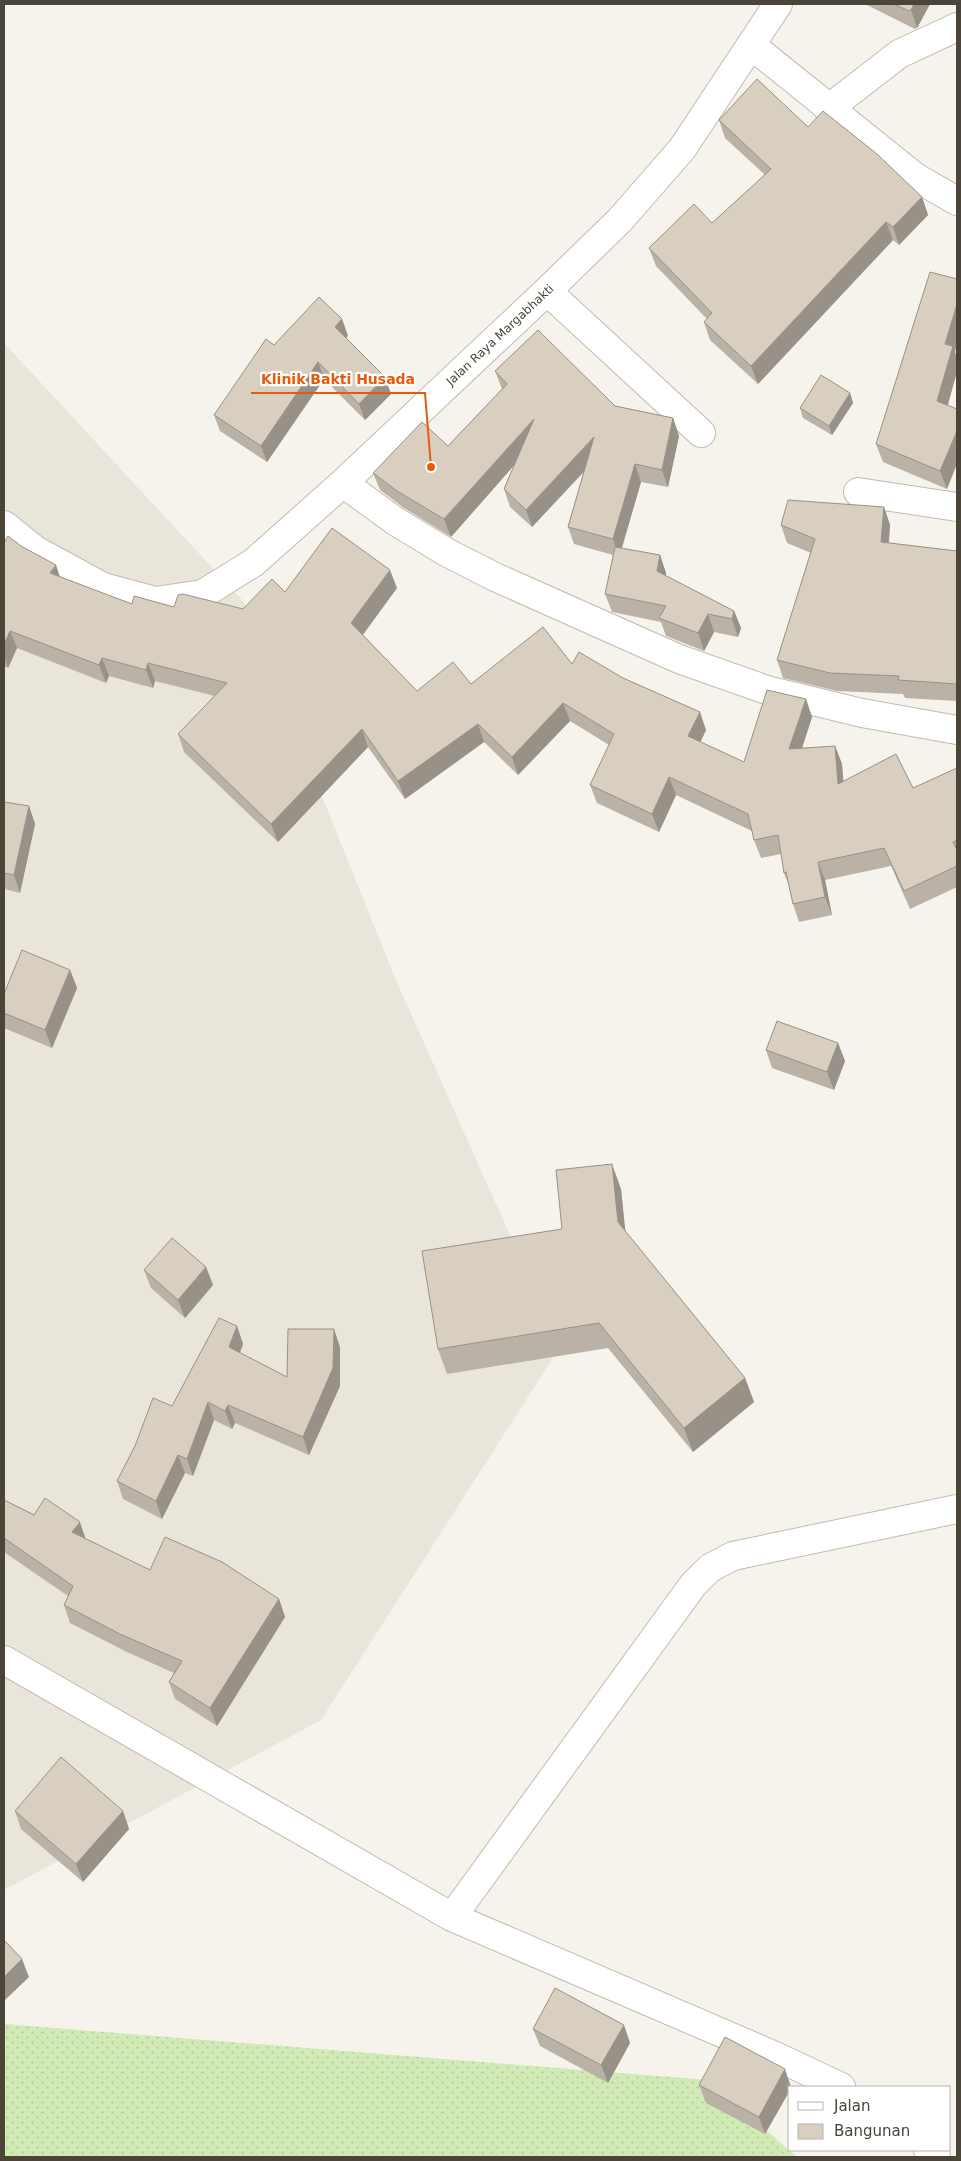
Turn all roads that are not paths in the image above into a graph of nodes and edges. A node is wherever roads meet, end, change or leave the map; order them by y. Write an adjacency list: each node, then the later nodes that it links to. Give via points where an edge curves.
1 (778, 4): 3 (street, Jalan Raya Margabhakti)
2 (957, 27): 4 (street, via 899,54)
3 (751, 45): 4 (street); 6 (street, Jalan Raya Margabhakti, via 682,149 620,220)
4 (828, 108): 5 (street, via 915,177)
5 (957, 201)
6 (547, 292): 7 (street); 8 (street, Jalan Raya Margabhakti)
7 (701, 433)
8 (344, 483): 11 (street, Jalan Raya Margabhakti, via 253,562 203,594 155,601 102,586 34,550); 12 (street, via 395,521 446,552 679,659 767,690 862,713)
9 (858, 492): 10 (street)
10 (957, 507)
11 (4, 525)
12 (957, 730)
13 (957, 1509): 15 (street, via 733,1556 710,1568 692,1585)
14 (4, 1660): 15 (street)
15 (452, 1917): 16 (street)
16 (838, 2086)

